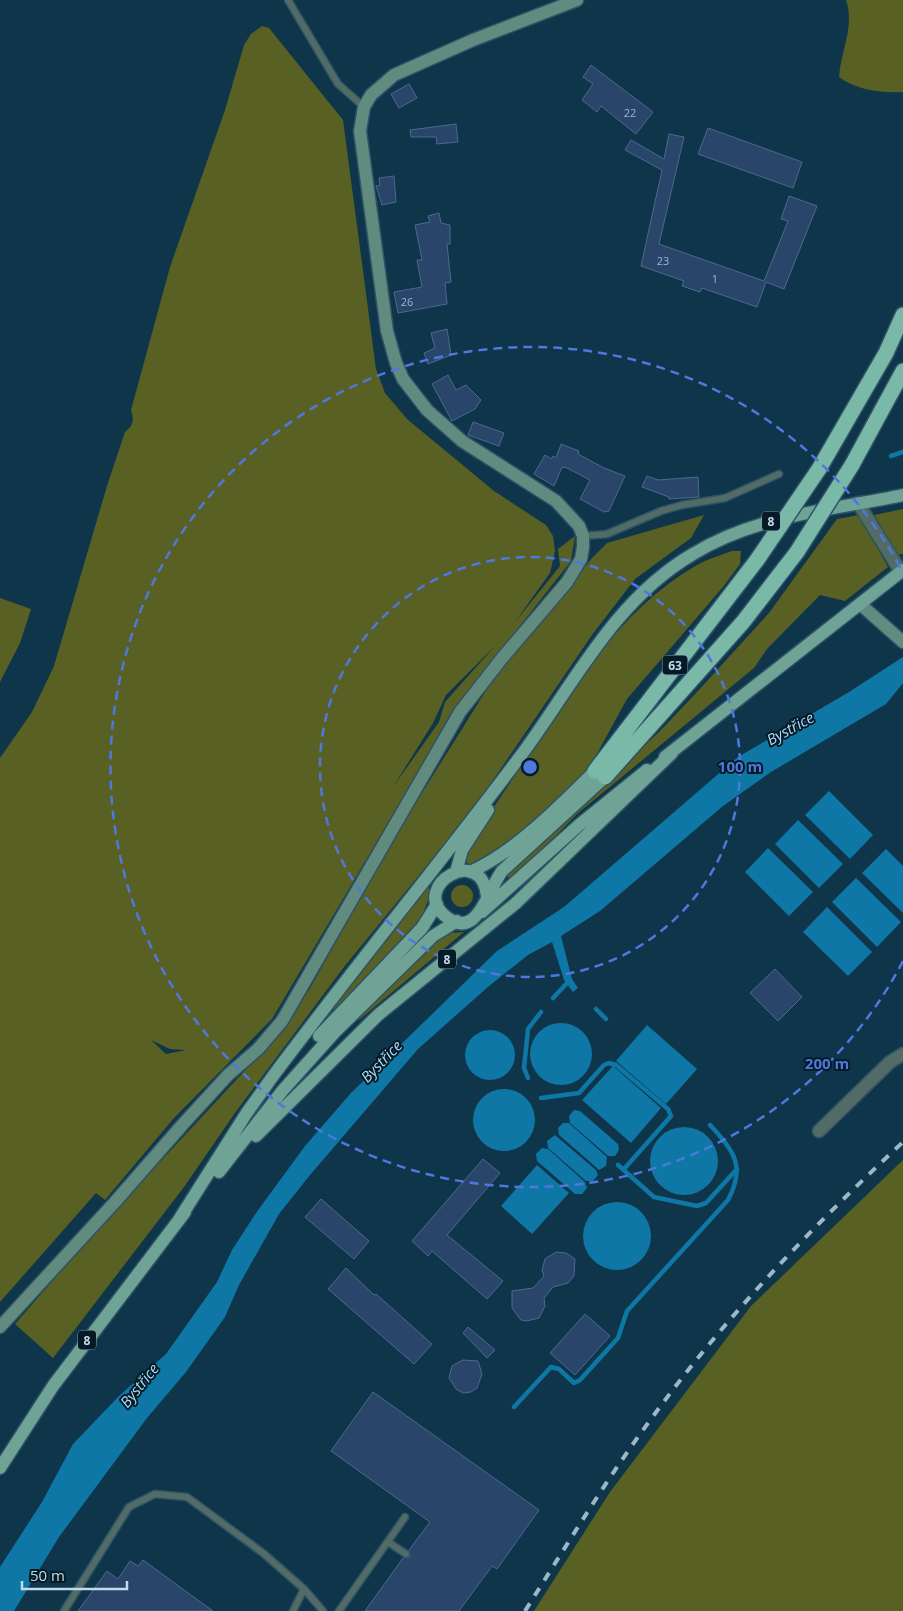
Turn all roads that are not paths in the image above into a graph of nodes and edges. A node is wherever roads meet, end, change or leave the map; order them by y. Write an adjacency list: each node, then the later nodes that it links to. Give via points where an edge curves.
1 (288, 0): 3 (lane, via 338,84)
2 (577, 0): 3 (street, via 413,66 379,87)
3 (364, 107): 9 (street, via 360,130 372,230 387,331 403,379 428,410 462,441 556,501 579,526)
4 (903, 314): 15 (highway, 63, bridge, via 877,369 819,469 757,560)
5 (903, 371): 15 (highway, 63, bridge, via 852,465 796,552 743,622)
6 (779, 474): 9 (lane, via 725,498 662,511 607,534)
7 (903, 495): 8 (main road, 8)
8 (858, 503): 10 (street); 13 (main road, 8, via 744,530 720,538 679,562 606,633)
9 (582, 536): 25 (street, via 581,559 576,569 460,712 282,1020)
10 (902, 571): 11 (main road, 8)
11 (860, 604): 12 (street); 14 (main road, 8)
12 (903, 642)
13 (526, 748): 16 (main road, via 465,845); 24 (main road, 8, via 273,1076 246,1114)
14 (672, 753): 20 (main road, via 617,793); 24 (main road, 8, via 516,903 372,1020)
15 (600, 774): 17 (main road, 63, via 494,860); 18 (main road, 63, via 509,864)
16 (456, 872): 17 (main road); 19 (main road, via 440,882)
17 (470, 872): 18 (main road, via 484,883)
18 (487, 896): 20 (main road)
19 (437, 904): 21 (main road, via 446,917); 24 (main road, via 422,928 306,1050)
20 (482, 912): 21 (main road, via 473,919)
21 (457, 921): 24 (main road, via 432,936 335,1032)
22 (903, 1054): 23 (street, via 890,1062)
23 (819, 1131)
24 (222, 1161): 26 (main road, 8, via 53,1386)
25 (0, 1327)
26 (0, 1468)
27 (405, 1518): 28 (lane)
28 (388, 1542): 29 (lane); 34 (lane)
29 (406, 1554)
30 (304, 1589): 31 (lane, via 263,1553 186,1497 155,1494 128,1507); 32 (lane); 33 (lane)
31 (64, 1611)
32 (294, 1611)
33 (323, 1611)
34 (339, 1611)

